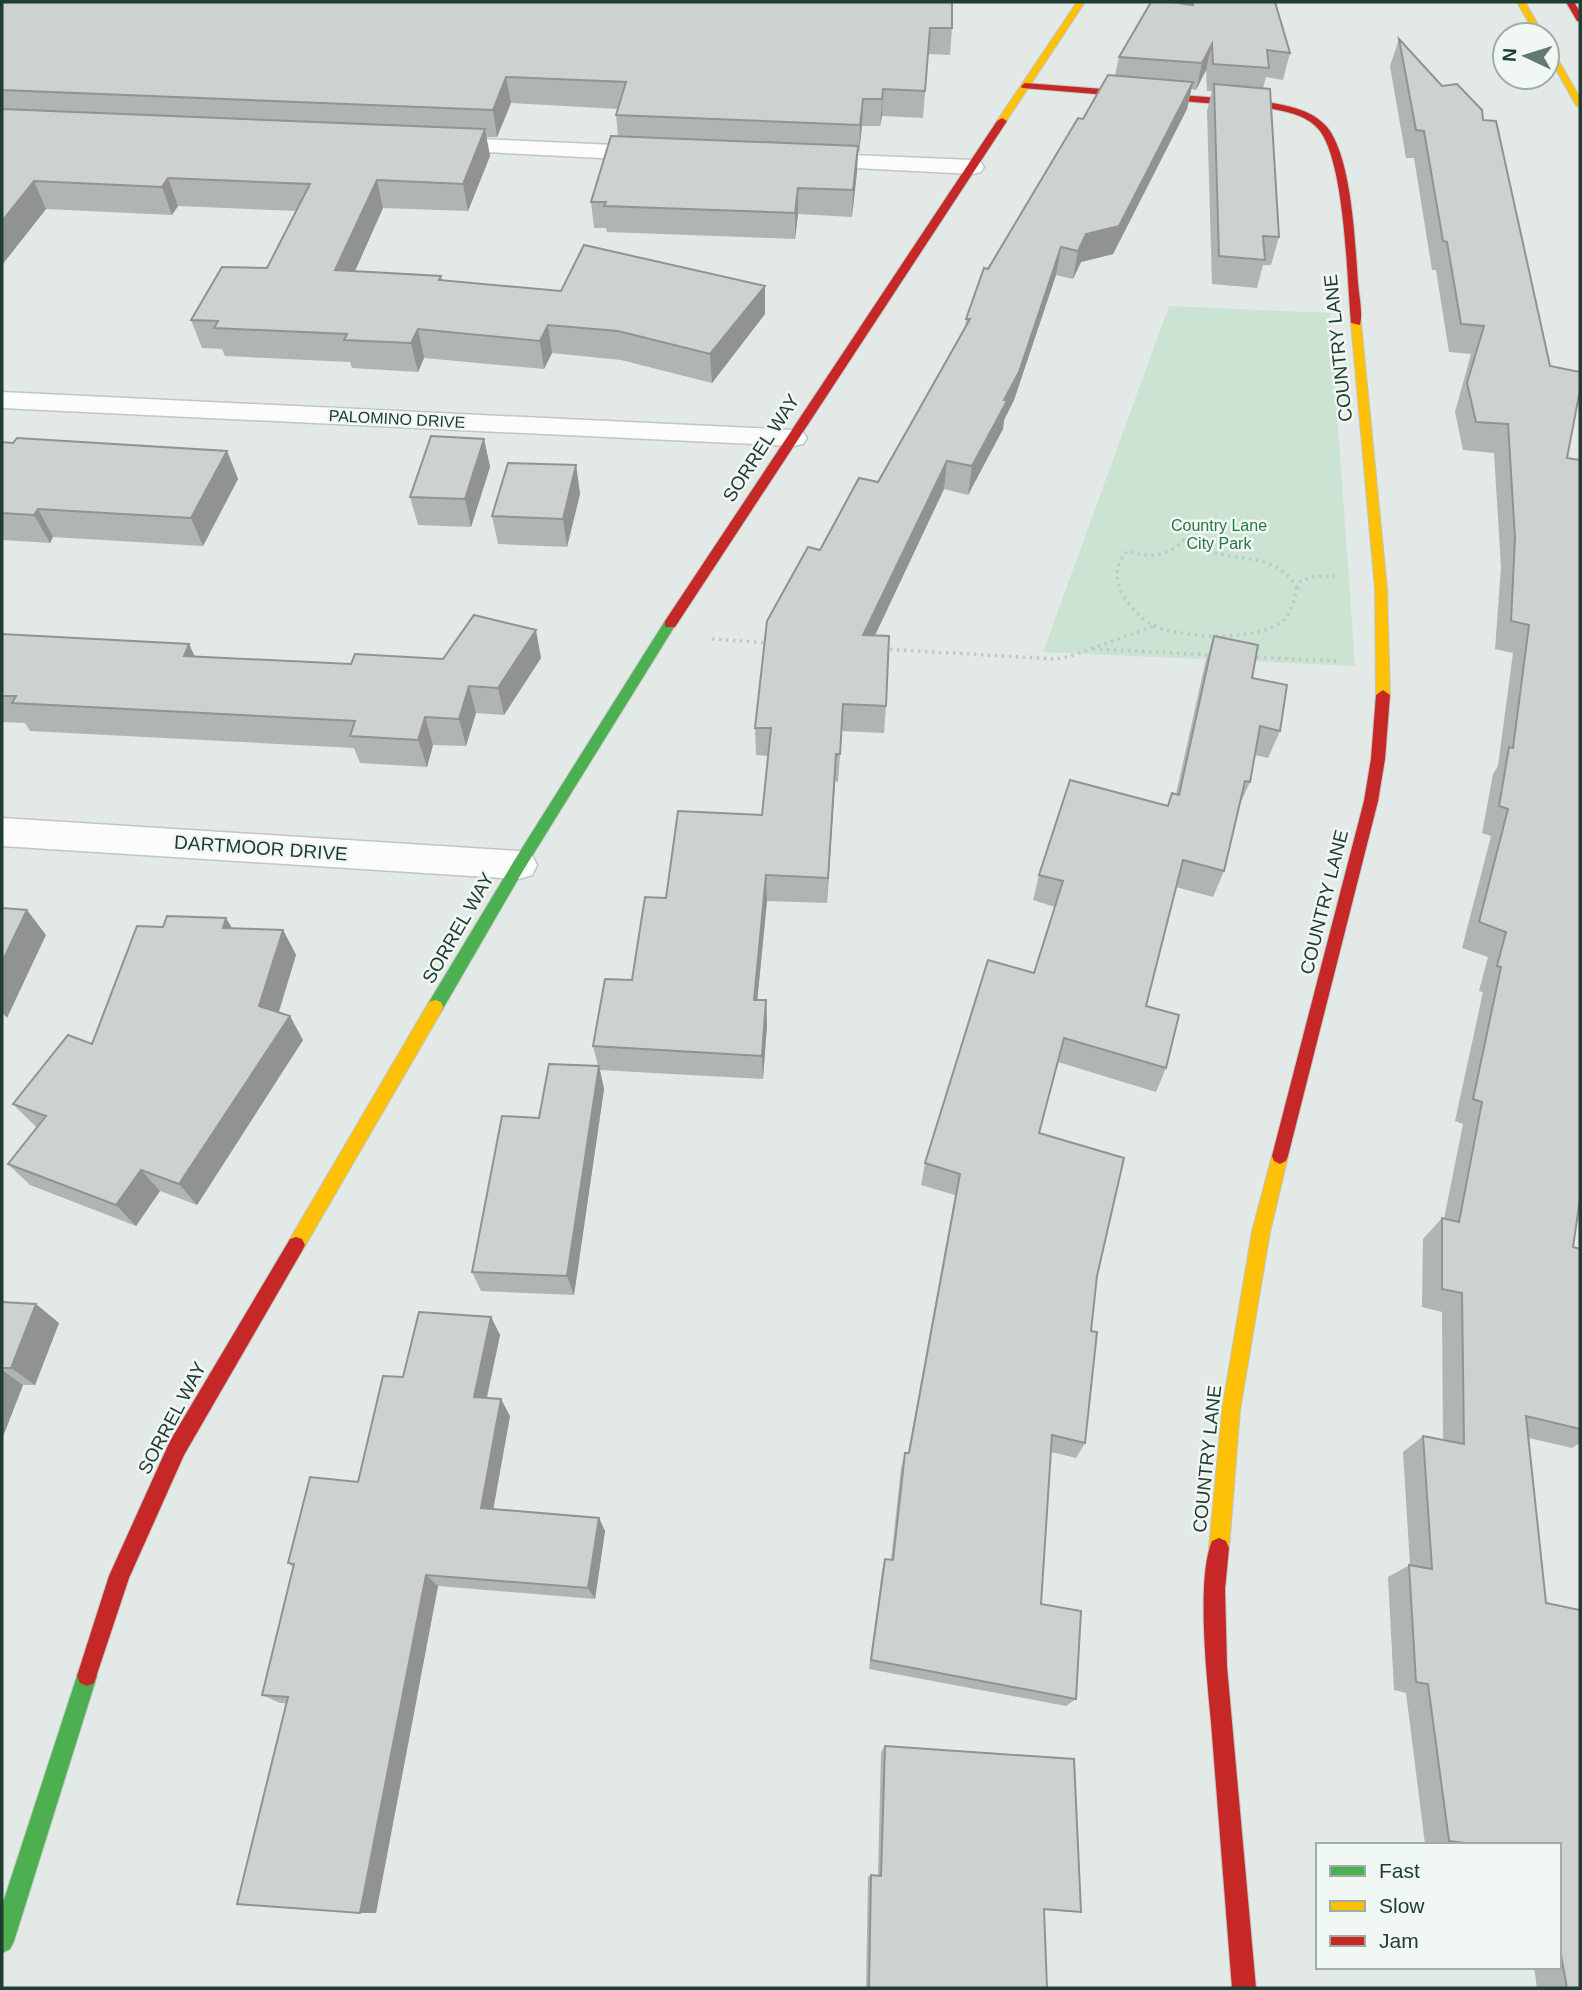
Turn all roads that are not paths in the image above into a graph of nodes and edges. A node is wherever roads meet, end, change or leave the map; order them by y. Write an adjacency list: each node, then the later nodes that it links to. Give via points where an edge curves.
1 (1081, 2): 7 (main road, SORREL WAY)
2 (1521, 2): 5 (main road)
3 (1570, 2): 4 (main road)
4 (1580, 19)
5 (1532, 21)
6 (1561, 72): 8 (main road)
7 (1026, 86): 12 (main road, SORREL WAY); 18 (main road, COUNTRY LANE, via 1274,106 1317,122 1334,139 1340,164 1382,579 1381,754 1261,1232 1231,1410 1215,1589 1217,1667)
8 (1580, 105)
9 (418, 143): 10 (street)
10 (682, 155)
11 (779, 159): 12 (street)
12 (973, 167): 14 (main road, SORREL WAY)
13 (2, 400): 14 (street, PALOMINO DRIVE)
14 (793, 438): 16 (main road, SORREL WAY)
15 (2, 832): 16 (street, DARTMOOR DRIVE)
16 (519, 865): 17 (main road, SORREL WAY, via 177,1448 119,1576)
17 (2, 1941)
18 (1244, 1988)

